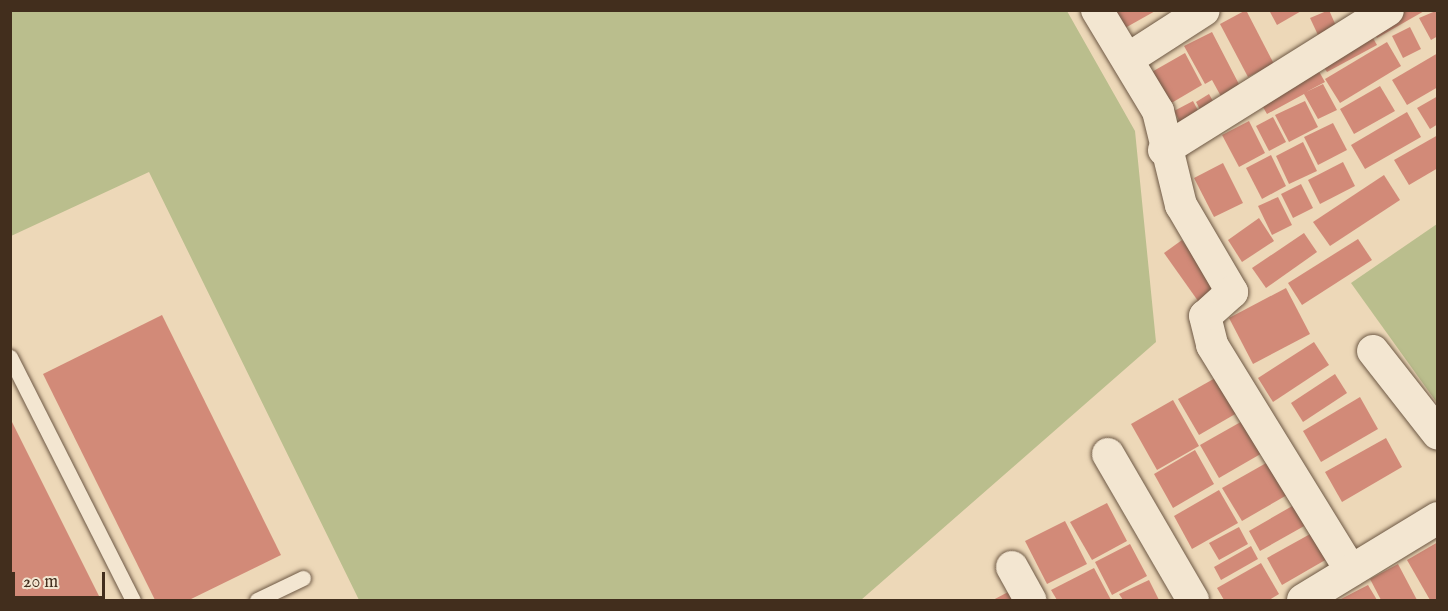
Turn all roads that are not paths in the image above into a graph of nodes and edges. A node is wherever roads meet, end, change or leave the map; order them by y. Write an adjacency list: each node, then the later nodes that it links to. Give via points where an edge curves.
1 (1097, 10): 4 (street)
2 (1204, 10): 4 (street)
3 (1389, 10): 5 (street)
4 (1128, 59): 5 (street, via 1158,111)
5 (1164, 150): 12 (street, via 1180,205 1232,292 1205,316 1212,345)
6 (1373, 351): 8 (street)
7 (10, 357): 14 (lane)
8 (1437, 434)
9 (1108, 454): 17 (street)
10 (1437, 518): 12 (street)
11 (1012, 567): 16 (street)
12 (1351, 571): 18 (street)
13 (303, 578): 15 (lane)
14 (133, 600)
15 (257, 600)
16 (1030, 600)
17 (1193, 600)
18 (1303, 600)

